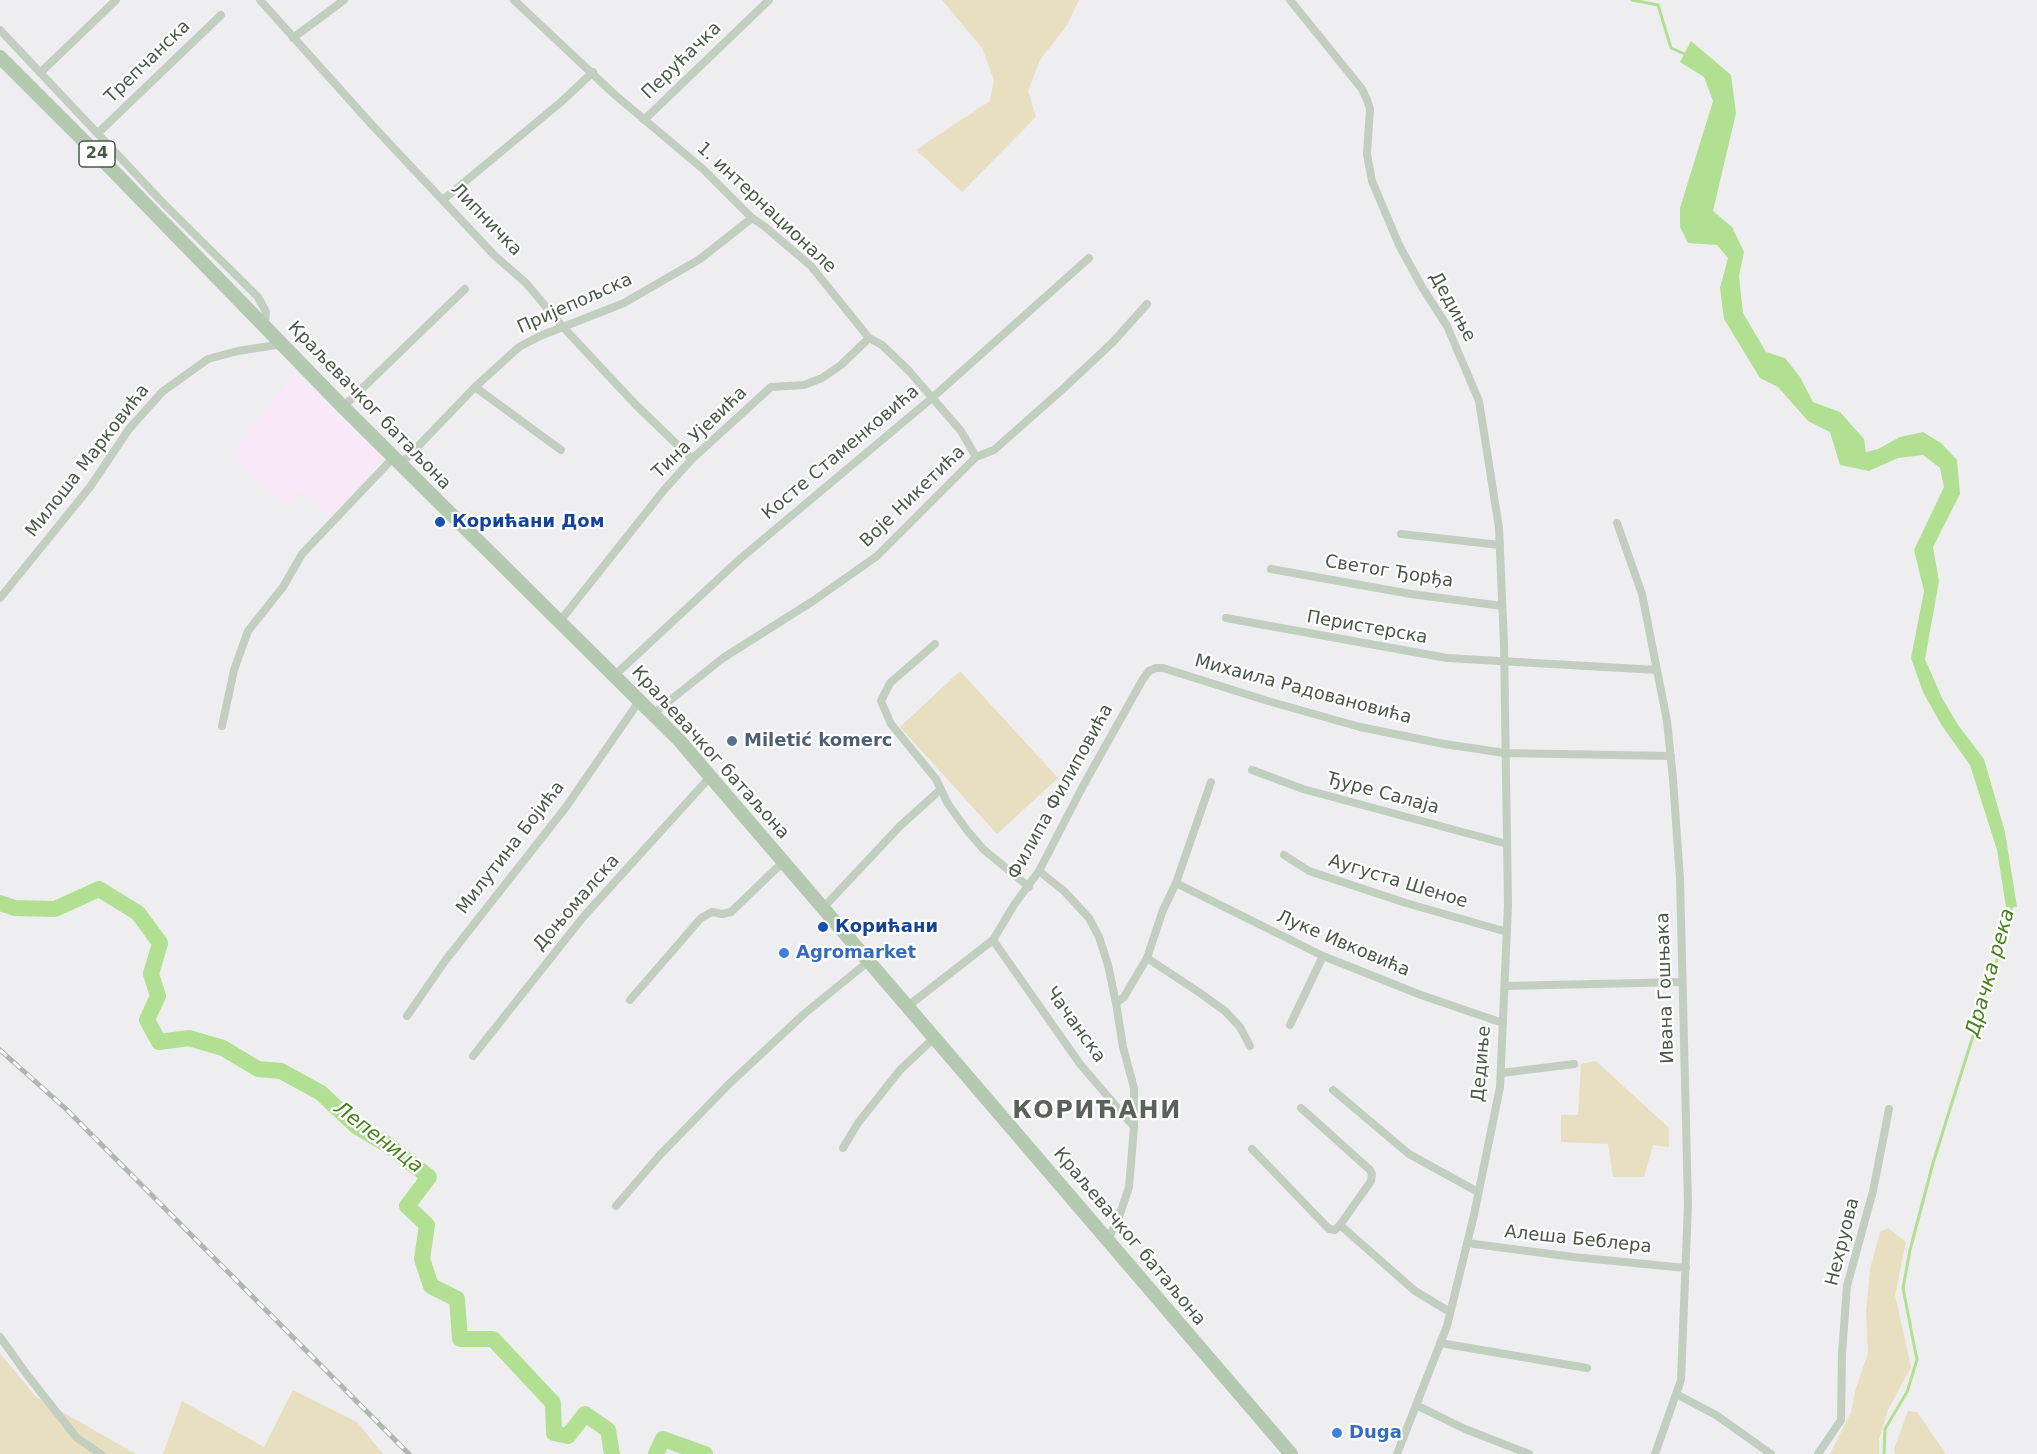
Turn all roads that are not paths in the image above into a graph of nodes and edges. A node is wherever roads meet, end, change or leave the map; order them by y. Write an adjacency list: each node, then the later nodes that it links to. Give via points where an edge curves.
1 (116, 0): 12 (street)
2 (260, 0): 9 (street, Липничка)
3 (344, 0): 9 (street)
4 (514, 0): 11 (street, 1. интернационале)
5 (769, 0): 13 (street, Перућачка)
6 (1290, 0): 33 (street, Дедиње, via 1367,100 1367,154 1376,192 1410,266 1448,326 1479,402)
7 (221, 15): 14 (street, Трепчанска)
8 (0, 30): 12 (street)
9 (293, 38): 15 (street, Липничка)
10 (0, 57): 20 (main road, Краљевачког батаљона / 24)
11 (592, 72): 13 (street, 1. интернационале); 15 (street)
12 (40, 73): 14 (street)
13 (644, 120): 16 (street, 1. интернационале, via 704,170)
14 (98, 133): 20 (street, via 258,297 266,312)
15 (444, 199): 21 (street, Липничка)
16 (752, 218): 21 (street, Пријепољска, via 700,259 624,303); 22 (street, 1. интернационале, via 811,266)
17 (1089, 258): 25 (street, Косте Стаменковића)
18 (465, 289): 26 (street)
19 (1148, 304): 28 (street, Воје Никетића, via 1113,342 1009,438)
20 (265, 325): 23 (main road, Краљевачког батаљона / 24)
21 (562, 326): 24 (street, Пријепољска, via 519,347); 29 (street, Липничка)
22 (869, 338): 25 (street, 1. интернационале, via 882,345); 29 (street, Тина Ујевића, via 822,378 804,385 771,387)
23 (283, 344): 26 (main road, Краљевачког батаљона / 24); 35 (street, Милоша Марковића, via 208,359 162,392 129,429 90,487)
24 (475, 387): 27 (street); 30 (street, Пријепољска)
25 (932, 398): 28 (street, 1. интернационале, via 961,431); 43 (street, Косте Стаменковића, via 741,558)
26 (343, 407): 30 (main road, Краљевачког батаљона / 24)
27 (561, 450)
28 (976, 457): 45 (street, Воје Никетића, via 877,556 723,658)
29 (692, 459): 38 (street, Тина Ујевића)
30 (397, 461): 38 (main road, Краљевачког батаљона / 24); 46 (street, Пријепољска, via 302,554 283,587 248,631 234,670)
31 (1617, 523): 42 (street, Ивана Гошњака, via 1642,594)
32 (1401, 534): 33 (street)
33 (1500, 545): 36 (street, Дедиње)
34 (1271, 569): 36 (street, Светог Ђорђа)
35 (0, 598)
36 (1502, 606): 40 (street, Дедиње)
37 (1226, 618): 40 (street, Перистерска, via 1447,658)
38 (560, 621): 43 (main road, Краљевачког батаљона / 24)
39 (935, 644): 52 (street, via 890,683 881,700 891,724 936,779)
40 (1504, 663): 42 (street, via 1516,660); 47 (street, Дедиње)
41 (1163, 668): 47 (street, Михаила Радовановића, via 1360,727); 56 (street, Филипа Филиповића, via 1149,671 1143,679)
42 (1657, 670): 48 (street, Ивана Гошњака)
43 (615, 675): 44 (main road, Краљевачког батаљона / 24)
44 (640, 700): 45 (main road, Краљевачког батаљона / 24); 70 (street, Милутина Бојића, via 566,807 445,961)
45 (653, 714): 50 (main road, Краљевачког батаљона / 24)
46 (222, 726)
47 (1505, 753): 48 (street, Михаила Радовановића); 53 (street, Дедиње)
48 (1671, 756): 65 (street, Ивана Гошњака, via 1680,879)
49 (1252, 770): 53 (street, Ђуре Салаја, via 1303,789)
50 (710, 777): 55 (main road, Краљевачког батаљона / 24); 75 (street, Доњомалска, via 584,916)
51 (1211, 782): 57 (street)
52 (940, 790): 58 (street, via 983,849); 59 (street, via 900,826)
53 (1507, 844): 60 (street, Дедиње)
54 (1284, 855): 60 (street, Аугуста Шеное, via 1309,871)
55 (783, 862): 59 (main road, Краљевачког батаљона / 24); 67 (street, Краљевачког батаљона, via 731,912 706,914)
56 (1039, 872): 58 (street, Филипа Филиповића); 68 (street, via 1065,891 1089,918 1108,965)
57 (1176, 883): 62 (street, Луке Ивковића); 63 (street)
58 (1029, 887): 61 (street, Филипа Филиповића)
59 (823, 908): 64 (main road, Краљевачког батаљона / 24)
60 (1507, 932): 66 (street, Дедиње)
61 (993, 940): 69 (street, Филипа Филиповића); 81 (street, Чачанска, via 1080,1064)
62 (1323, 956): 71 (street, Луке Ивковића); 72 (street)
63 (1147, 958): 68 (street, via 1124,997); 74 (street, via 1224,1011)
64 (869, 961): 69 (main road, Краљевачког батаљона / 24); 85 (street, via 804,1014 729,1084)
65 (1682, 982): 66 (street); 89 (street, Ивана Гошњака)
66 (1505, 986): 71 (street, Дедиње)
67 (630, 1000)
68 (1116, 1003): 81 (street, via 1134,1088)
69 (908, 1006): 73 (main road, Краљевачког батаљона / 24)
70 (407, 1016)
71 (1503, 1023): 77 (street, Дедиње)
72 (1290, 1025)
73 (935, 1037): 82 (street, via 900,1070); 87 (main road, Краљевачког батаљона / 24)
74 (1250, 1046)
75 (473, 1056)
76 (1574, 1064): 77 (street)
77 (1501, 1073): 84 (street, Дедиње)
78 (1333, 1090): 84 (street, via 1409,1154)
79 (1301, 1108): 86 (street, via 1372,1174)
80 (1889, 1110): 102 (street, Нехруова, via 1873,1191 1846,1286 1841,1420)
81 (1134, 1126): 87 (street, via 1129,1187)
82 (843, 1148)
83 (1252, 1149): 86 (street, via 1329,1229)
84 (1478, 1192): 88 (street, Дедиње)
85 (616, 1206)
86 (1340, 1225): 90 (street, via 1415,1291)
87 (1108, 1240): 97 (main road, Краљевачког батаљона / 24)
88 (1467, 1244): 89 (street, Алеша Беблера); 90 (street, Дедиње)
89 (1686, 1268): 94 (street, Ивана Гошњака, via 1682,1380)
90 (1450, 1312): 92 (street, Дедиње)
91 (0, 1337): 96 (street, via 77,1438)
92 (1440, 1343): 93 (street); 95 (street, Дедиње)
93 (1587, 1368)
94 (1677, 1394): 100 (street, Ивана Гошњака); 101 (street, via 1716,1415)
95 (1416, 1405): 98 (street, Дедиње); 99 (street, via 1465,1430)
96 (101, 1454)
97 (1291, 1454)
98 (1397, 1454)
99 (1530, 1454)
100 (1655, 1454)
101 (1771, 1454)
102 (1818, 1454)

